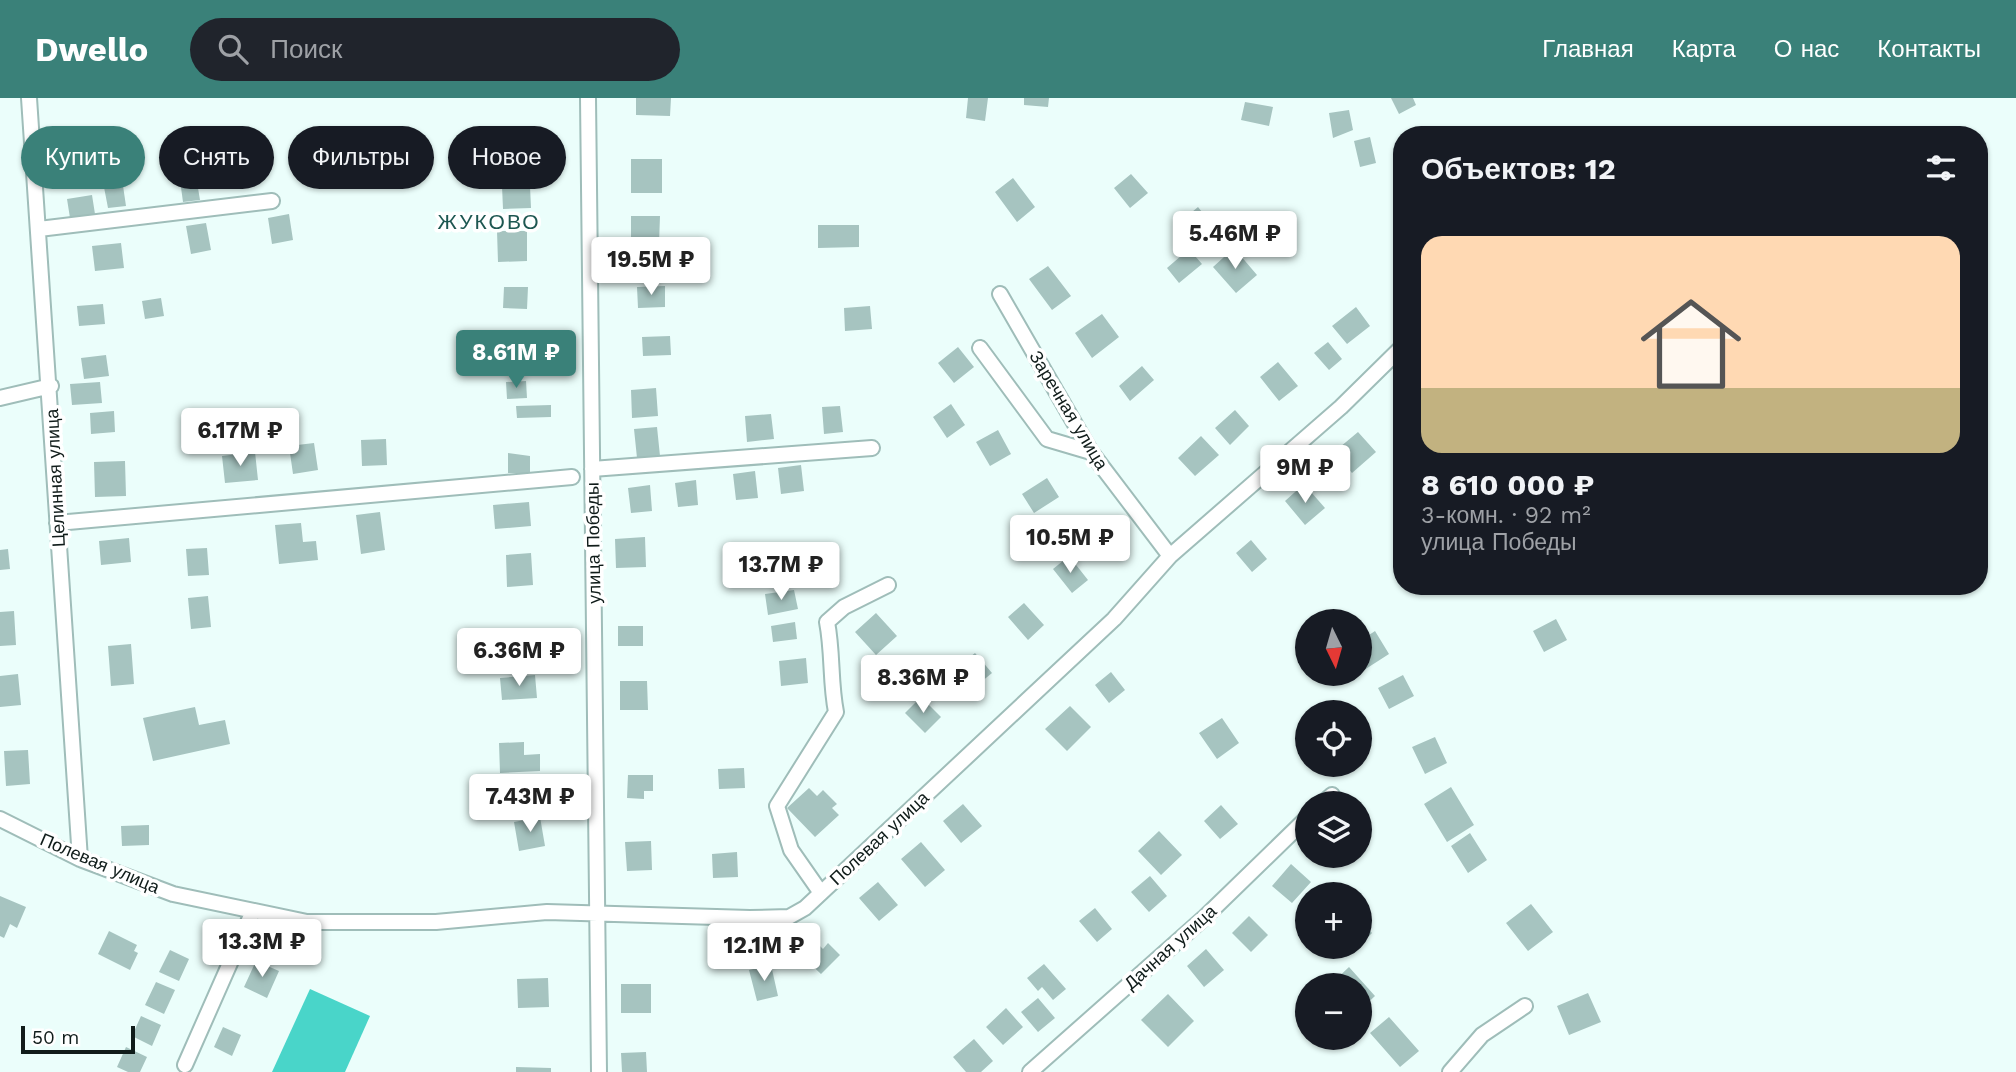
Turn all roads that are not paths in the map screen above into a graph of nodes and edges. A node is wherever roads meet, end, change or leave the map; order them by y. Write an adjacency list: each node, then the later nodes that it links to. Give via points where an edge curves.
1 (29, 98): 4 (street, Целинная улица)
2 (589, 98): 12 (street, улица Победы)
3 (272, 201): 4 (street)
4 (39, 229): 8 (street, Целинная улица)
5 (1000, 294): 11 (street, Заречная улица)
6 (980, 348): 11 (street, via 1047,439)
7 (1393, 356): 15 (street, Полевая улица)
8 (51, 386): 9 (street); 14 (street, Целинная улица)
9 (0, 398)
10 (872, 448): 12 (street)
11 (1091, 452): 15 (street, Заречная улица)
12 (592, 469): 22 (street, улица Победы)
13 (572, 477): 14 (street)
14 (57, 523): 19 (street, Целинная улица)
15 (1170, 556): 20 (street, Полевая улица, via 1114,619)
16 (888, 585): 20 (street, via 827,622 836,712 777,806 791,850)
17 (0, 819): 19 (street, Полевая улица)
18 (1295, 830): 26 (street, Дачная улица, via 1205,917)
19 (80, 859): 21 (street, Полевая улица, via 173,894)
20 (821, 893): 22 (street, Полевая улица, via 789,916)
21 (253, 911): 22 (street, Полевая улица, via 307,922 436,922 547,912); 24 (street)
22 (597, 914): 25 (street, улица Победы)
23 (1525, 1006): 27 (street, via 1482,1035)
24 (185, 1065)
25 (599, 1072)
26 (1030, 1072)
27 (1450, 1072)

